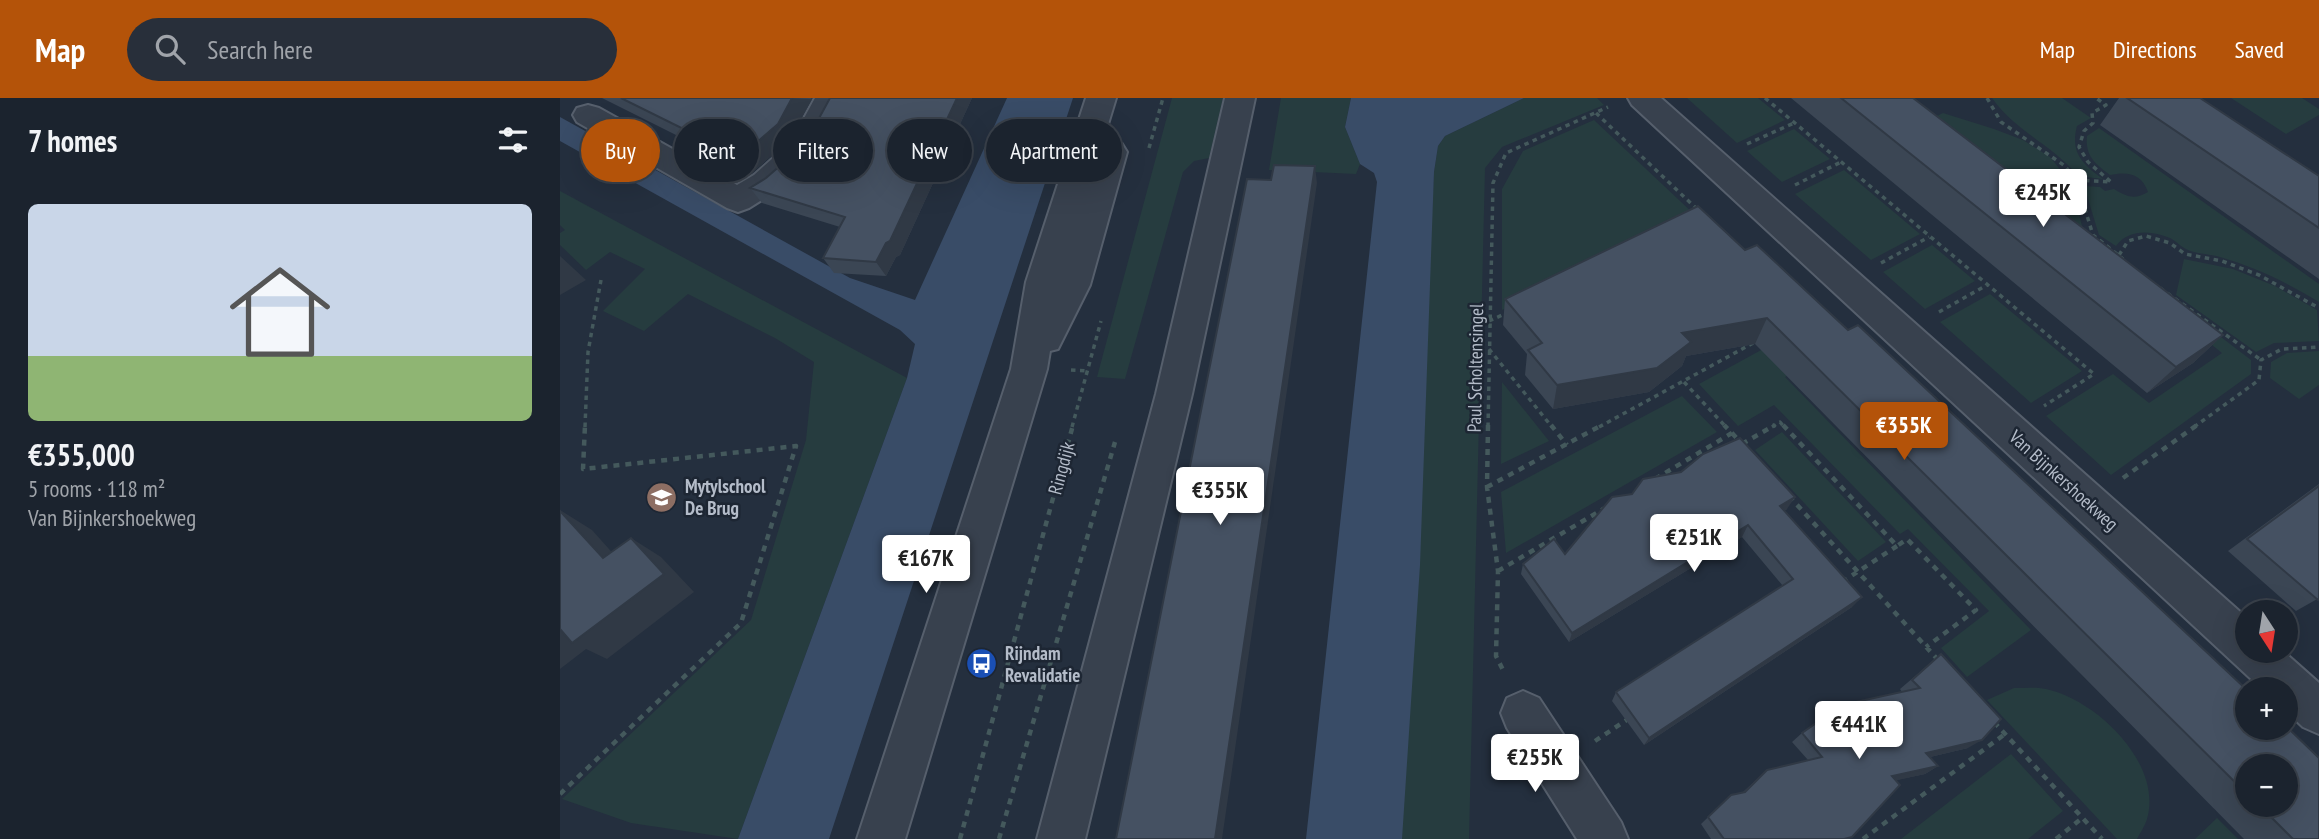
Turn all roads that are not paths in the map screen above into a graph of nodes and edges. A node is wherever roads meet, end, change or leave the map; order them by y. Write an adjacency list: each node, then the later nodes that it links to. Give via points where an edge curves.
1 (830, 98): 6 (street, via 803,149 738,200)
2 (1101, 98): 7 (street, via 1043,282)
3 (1127, 98): 7 (street, via 1073,285)
4 (1240, 98): 13 (street, via 1174,394)
5 (1630, 100): 8 (street, Van Bijnkershoekweg, via 1749,194)
6 (588, 115)
7 (1029, 369): 12 (street)
8 (2235, 635)
9 (2265, 663): 10 (street)
10 (2319, 712)
11 (1522, 713): 14 (street)
12 (881, 839)
13 (1061, 839)
14 (1604, 839)

